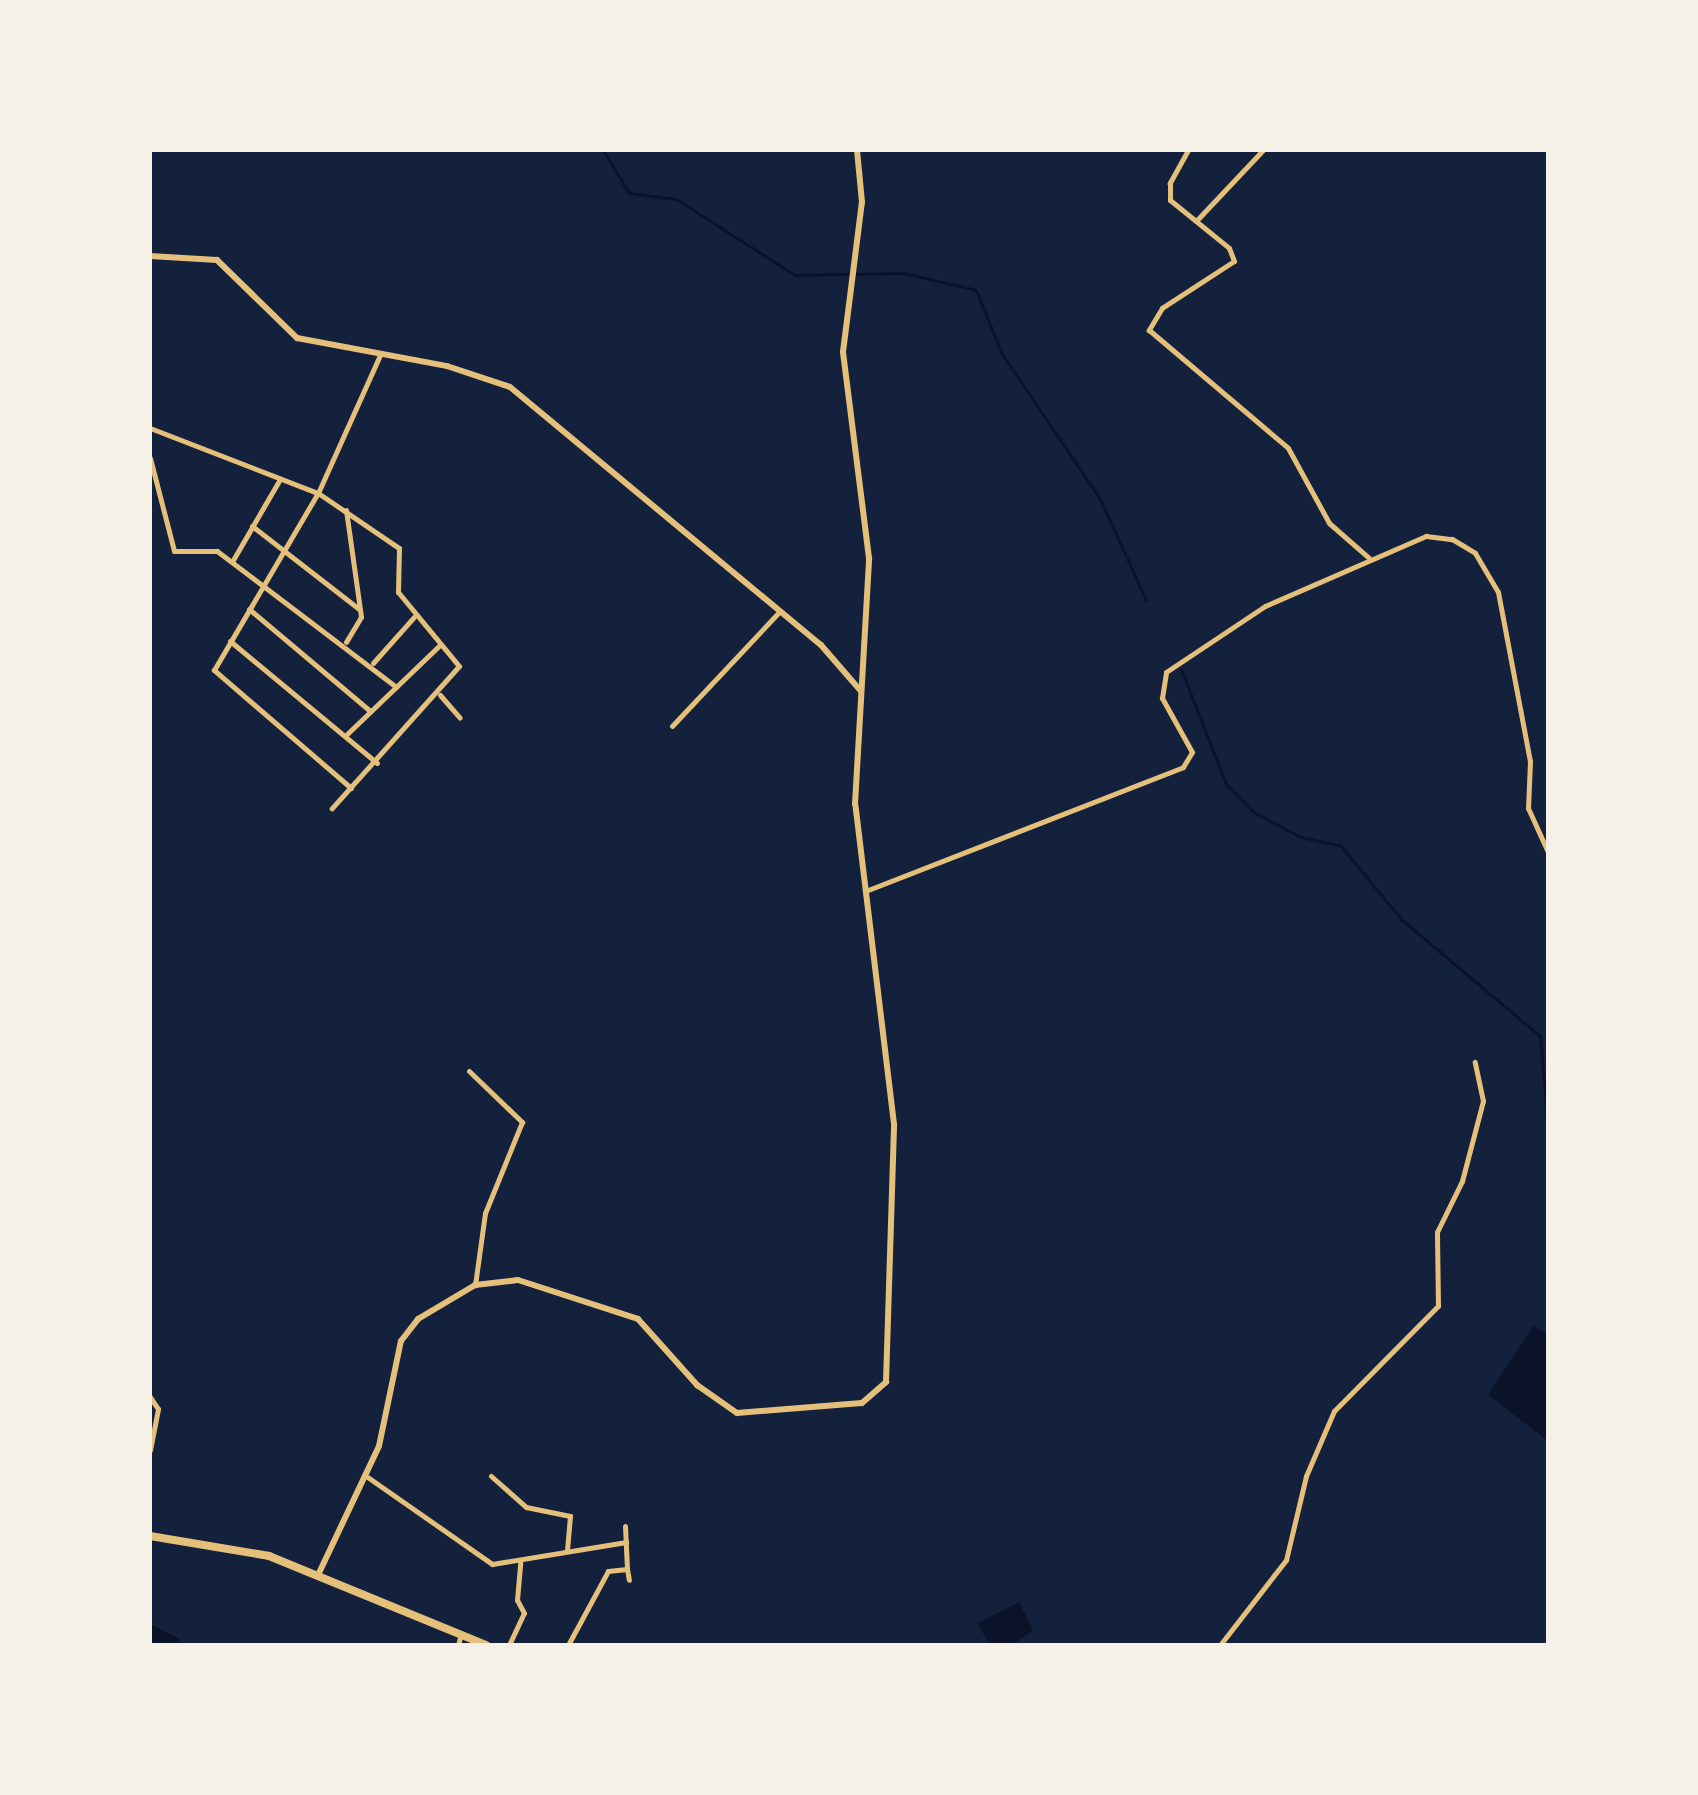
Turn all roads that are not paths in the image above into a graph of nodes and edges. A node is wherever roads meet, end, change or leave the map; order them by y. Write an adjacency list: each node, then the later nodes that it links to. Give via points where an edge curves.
1 (857, 150): 26 (street, via 859,235 849,282 845,382 869,558)
2 (1188, 150): 4 (street, via 1169,192)
3 (1263, 150): 4 (street)
4 (1196, 221): 14 (street, via 1234,261 1162,308 1149,330 1288,448 1329,523)
5 (150, 256): 6 (street, via 217,260 297,338)
6 (380, 355): 10 (street); 19 (street, via 510,387)
7 (150, 428): 9 (street)
8 (150, 458): 15 (street, via 174,551 217,551)
9 (280, 479): 10 (street); 12 (street)
10 (318, 493): 11 (street); 13 (street)
11 (346, 510): 18 (street); 20 (street, via 403,552 398,592)
12 (252, 526): 13 (street); 15 (street)
13 (284, 550): 16 (street); 18 (street)
14 (1369, 558): 35 (street, via 1426,536 1452,539 1483,561 1504,616 1513,699 1530,761 1528,808); 36 (street, via 1265,606 1166,672 1162,698 1191,749 1188,764)
15 (233, 560): 16 (street)
16 (266, 581): 17 (street); 22 (street)
17 (249, 609): 21 (street); 28 (street)
18 (359, 610): 22 (street)
19 (779, 612): 26 (street, via 821,645); 30 (street)
20 (414, 617): 23 (street); 24 (street)
21 (230, 641): 31 (street); 33 (street, via 214,670 219,681)
22 (346, 642): 24 (street)
23 (440, 645): 25 (street); 27 (street, via 460,670)
24 (373, 663): 25 (street)
25 (396, 687): 28 (street)
26 (860, 690): 36 (street, via 853,779)
27 (440, 695): 29 (street); 32 (street)
28 (370, 711): 31 (street)
29 (460, 718)
30 (672, 726)
31 (346, 735): 32 (street)
32 (377, 763): 33 (street)
33 (351, 788): 34 (street)
34 (332, 808)
35 (1548, 852)
36 (868, 890): 39 (street, via 894,1124 892,1350 880,1391 862,1403 737,1413 697,1385 638,1319 518,1280)
37 (1475, 1062): 57 (street, via 1483,1101 1462,1181 1437,1232 1438,1306 1334,1411 1306,1476 1286,1560)
38 (469, 1071): 39 (street, via 522,1122 485,1213)
39 (475, 1285): 42 (street, via 407,1331 392,1408)
40 (150, 1397): 41 (street, via 158,1409)
41 (150, 1450)
42 (366, 1476): 48 (street, via 480,1560); 50 (street)
43 (491, 1476): 47 (street, via 526,1507 570,1516)
44 (625, 1526): 46 (street)
45 (150, 1536): 50 (highway, via 269,1556)
46 (626, 1542): 47 (street); 49 (street)
47 (567, 1550): 48 (street)
48 (520, 1562): 55 (street, via 517,1600 524,1613)
49 (627, 1569): 51 (street); 56 (street, via 608,1571)
50 (319, 1573): 52 (highway)
51 (629, 1580)
52 (461, 1633): 53 (street); 54 (highway)
53 (458, 1645)
54 (486, 1645)
55 (509, 1645)
56 (568, 1645)
57 (1220, 1645)

